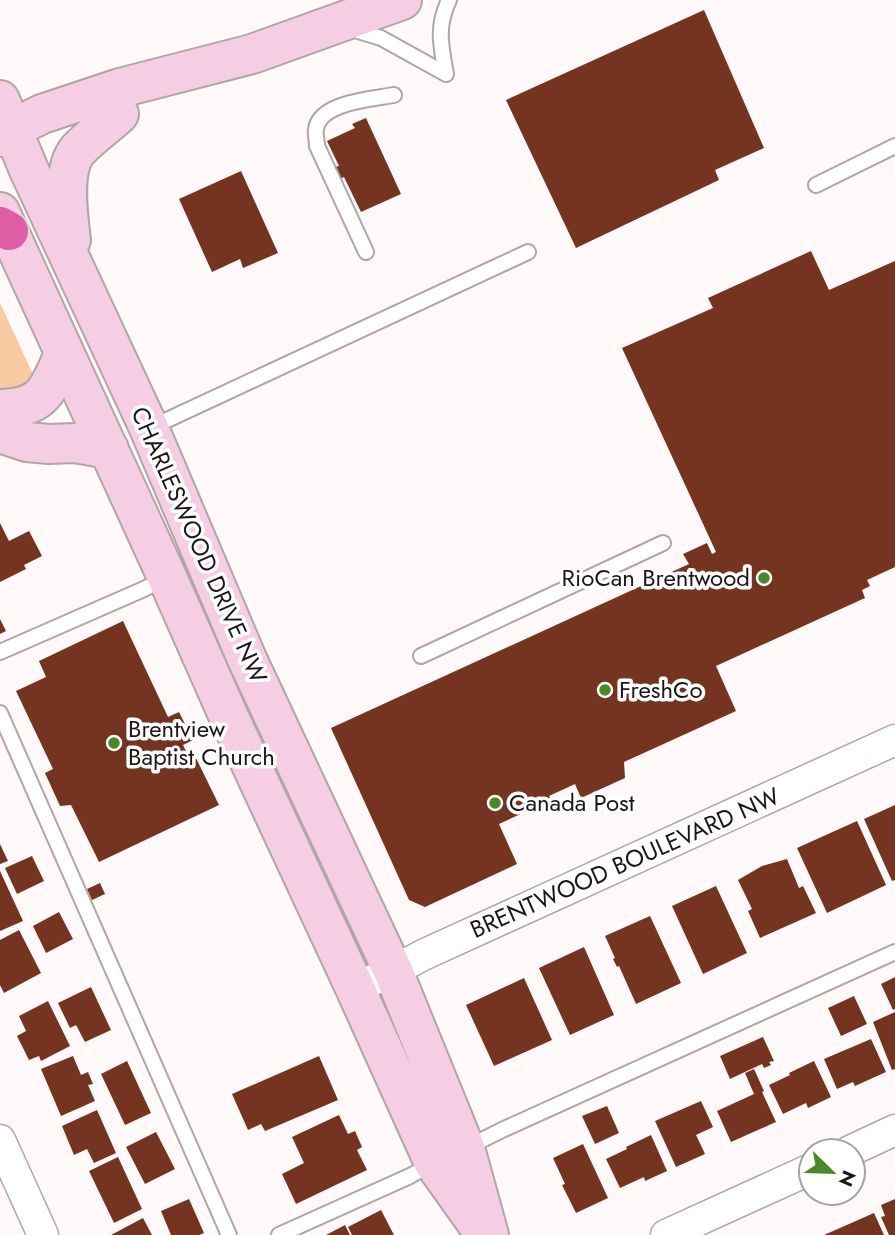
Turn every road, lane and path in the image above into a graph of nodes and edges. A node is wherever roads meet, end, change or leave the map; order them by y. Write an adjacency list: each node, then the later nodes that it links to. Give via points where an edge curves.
1 (402, 0): 3 (street)
2 (449, 0): 3 (lane, via 439,30 446,74 382,38)
3 (336, 24): 4 (street)
4 (188, 71): 6 (street, via 143,104); 7 (street, via 42,114)
5 (394, 94): 11 (lane, via 329,110 315,130 317,146)
6 (119, 114): 7 (street); 13 (street, via 76,152 69,171)
7 (6, 134): 13 (street, CHARLESWOOD DRIVE NW)
8 (895, 146): 9 (lane)
9 (816, 185)
10 (3, 223): 14 (street, CHARLESWOOD DRIVE NW)
11 (366, 252)
12 (528, 252): 16 (lane)
13 (73, 263): 16 (street, CHARLESWOOD DRIVE NW)
14 (64, 354): 15 (street, via 49,387 32,404); 18 (street, CHARLESWOOD DRIVE NW)
15 (0, 409)
16 (149, 428): 26 (street, CHARLESWOOD DRIVE NW, via 247,659)
17 (0, 433): 18 (street, via 27,442)
18 (109, 449): 20 (street, CHARLESWOOD DRIVE NW)
19 (663, 543): 22 (lane)
20 (167, 577): 21 (lane); 27 (street, CHARLESWOOD DRIVE NW)
21 (0, 652)
22 (421, 656)
23 (0, 713): 35 (lane)
24 (895, 740): 26 (street, BRENTWOOD BOULEVARD NW)
25 (895, 952): 31 (lane)
26 (393, 971): 27 (street, BRENTWOOD BOULEVARD NW); 31 (street, CHARLESWOOD DRIVE NW)
27 (355, 988): 31 (street, CHARLESWOOD DRIVE NW)
28 (895, 1130): 30 (street)
29 (0, 1140): 33 (street)
30 (867, 1143)
31 (449, 1156): 36 (lane); 37 (street, CHARLESWOOD DRIVE NW)
32 (797, 1175): 38 (street)
33 (9, 1183): 34 (street)
34 (43, 1235)
35 (229, 1235)
36 (279, 1235)
37 (487, 1235)
38 (666, 1235)

